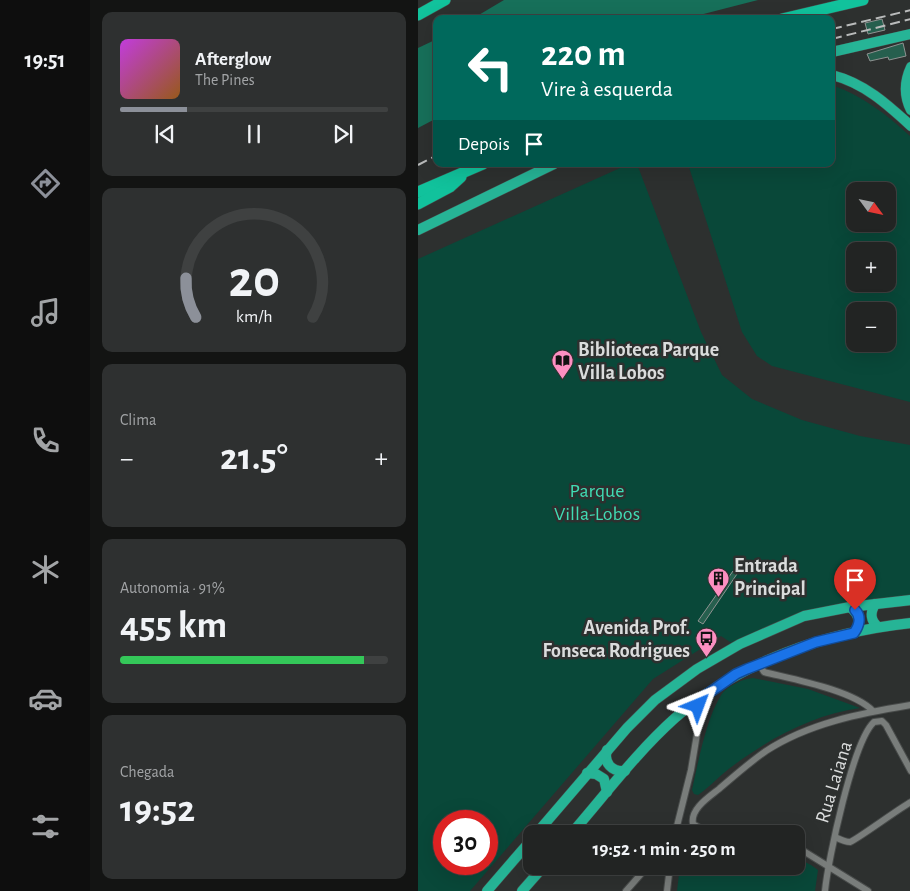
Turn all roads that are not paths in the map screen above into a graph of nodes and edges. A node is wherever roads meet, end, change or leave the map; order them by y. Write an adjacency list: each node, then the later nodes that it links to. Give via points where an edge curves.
1 (445, 0): 3 (highway)
2 (863, 0): 4 (highway)
3 (418, 14)
4 (799, 15)
5 (910, 34): 6 (highway)
6 (835, 51)
7 (910, 67): 9 (highway, via 906,86)
8 (835, 76): 10 (highway, via 868,91)
9 (910, 110)
10 (910, 126)
11 (476, 167): 13 (highway)
12 (548, 167): 16 (highway)
13 (463, 173): 14 (highway); 15 (highway, via 450,187)
14 (418, 192)
15 (418, 204)
16 (418, 230)
17 (910, 600): 18 (highway)
18 (875, 604): 19 (highway); 21 (highway, via 871,616)
19 (850, 607): 22 (highway, via 859,617); 27 (highway, via 804,616 729,650 655,700)
20 (910, 623): 21 (highway)
21 (878, 627): 22 (highway)
22 (854, 633): 23 (highway, via 816,642)
23 (759, 664): 24 (highway, via 736,674); 26 (street, via 764,672 819,686 861,702)
24 (696, 702): 28 (highway, via 643,750); 35 (street, via 700,716)
25 (910, 705): 26 (street)
26 (873, 711): 36 (street, via 817,727 767,751 694,812)
27 (607, 750): 28 (highway, via 608,764 616,770); 30 (highway)
28 (625, 771): 31 (highway)
29 (910, 771): 37 (street, Rua Laiana, via 882,721 876,721 865,736 850,776)
30 (587, 773): 31 (highway, via 604,779); 33 (highway)
31 (607, 792): 34 (highway)
32 (910, 802): 37 (street, via 854,840)
33 (544, 825)
34 (580, 825)
35 (677, 825)
36 (694, 825)
37 (835, 837): 40 (street, Rua Laiana)
38 (523, 849): 44 (highway)
39 (805, 852): 40 (street)
40 (829, 867): 48 (street, Rua Laiana); 49 (street)
41 (536, 875): 45 (highway)
42 (640, 875): 46 (street)
43 (669, 875): 47 (street)
44 (487, 891)
45 (522, 891)
46 (626, 891)
47 (667, 891)
48 (825, 891)
49 (868, 891)

